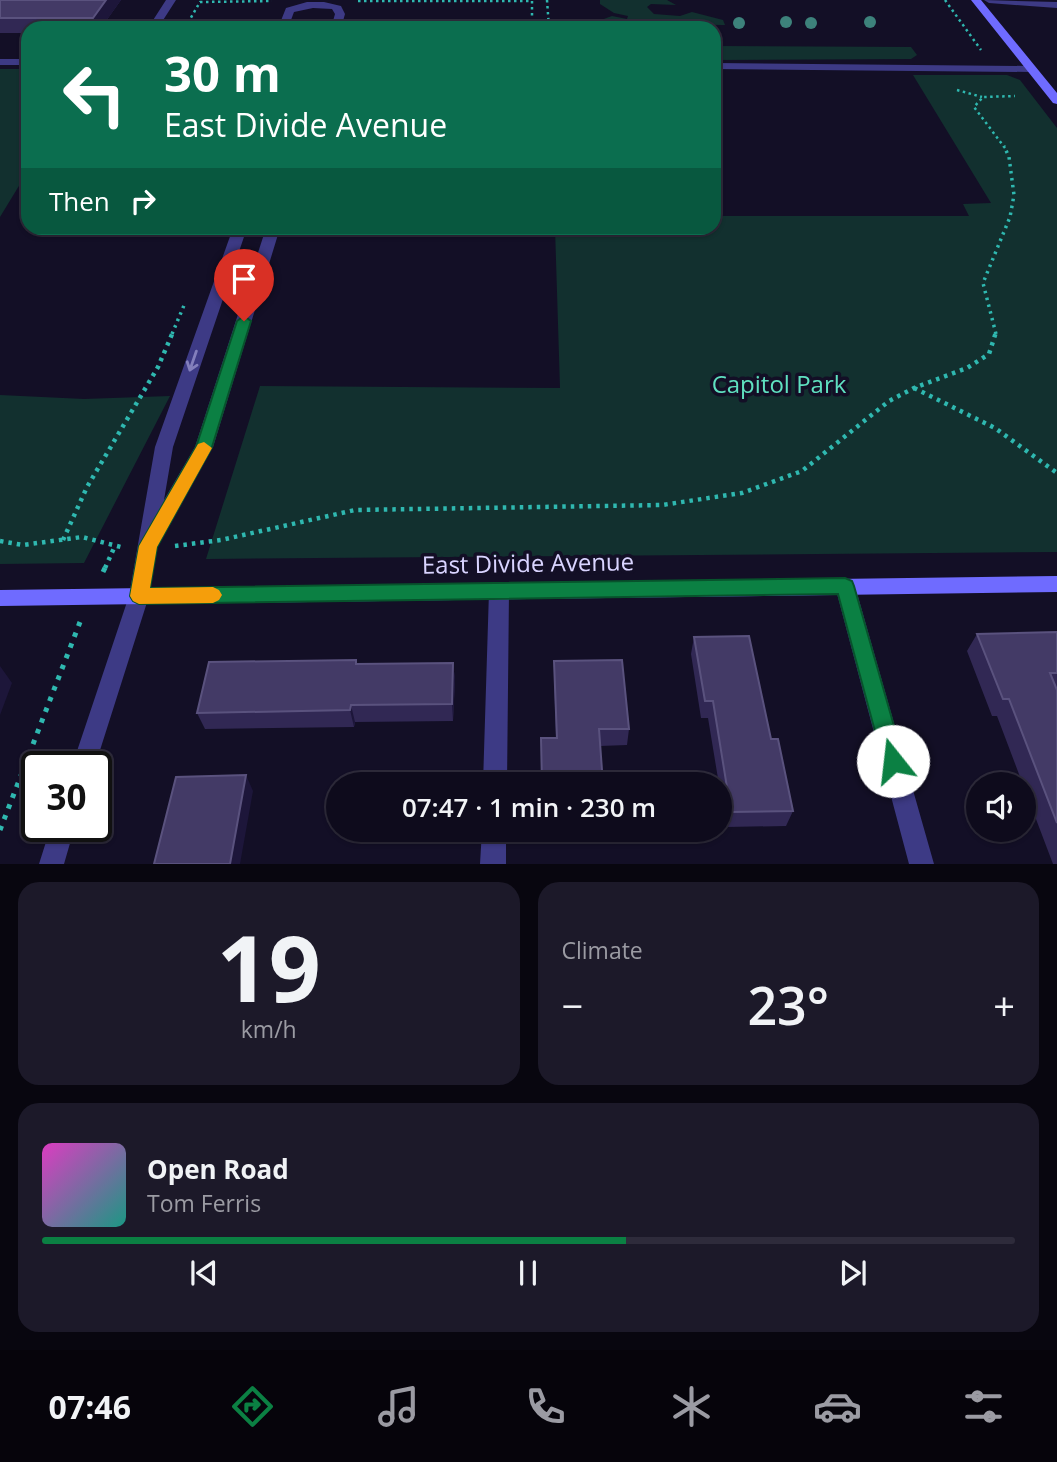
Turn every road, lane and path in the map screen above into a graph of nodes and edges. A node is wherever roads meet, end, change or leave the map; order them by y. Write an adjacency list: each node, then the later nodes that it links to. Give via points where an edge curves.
1 (172, 0): 8 (street)
2 (532, 0): 11 (path)
3 (547, 0): 12 (path)
4 (945, 0): 13 (path)
5 (976, 0): 17 (street)
6 (989, 0): 7 (street)
7 (1057, 5)
8 (158, 21)
9 (286, 21): 10 (street, via 290,10 320,4 336,6 341,14)
10 (338, 21)
11 (532, 21)
12 (548, 21)
13 (986, 57)
14 (0, 62): 15 (street)
15 (21, 62)
16 (721, 66): 17 (street)
17 (1031, 69): 19 (street)
18 (1015, 96): 23 (path, via 983,97 974,107 1004,146 1013,174 1010,217 983,283 996,333 989,354 967,368)
19 (1057, 101)
20 (238, 235): 28 (street, one-way to 28, via 164,447)
21 (271, 235): 28 (street, via 204,447)
22 (188, 297): 26 (path, via 158,367 87,487)
23 (914, 388): 24 (path, via 995,428); 27 (path, via 889,401 802,471 742,493 662,505 355,510)
24 (1057, 473)
25 (0, 541): 26 (path, via 23,545)
26 (62, 541): 33 (path, via 82,537 114,548)
27 (198, 545)
28 (148, 546): 32 (street)
29 (1057, 584): 30 (street, East Divide Avenue)
30 (845, 586): 31 (street, East Divide Avenue); 42 (street)
31 (499, 591): 32 (street, East Divide Avenue); 36 (street)
32 (139, 596): 33 (street, East Divide Avenue); 35 (street)
33 (92, 597): 34 (street, East Divide Avenue); 37 (path)
34 (0, 598)
35 (88, 751)
36 (495, 772)
37 (0, 830)
38 (58, 842): 40 (street)
39 (494, 842): 41 (street)
40 (51, 863)
41 (494, 863)
42 (922, 863)

